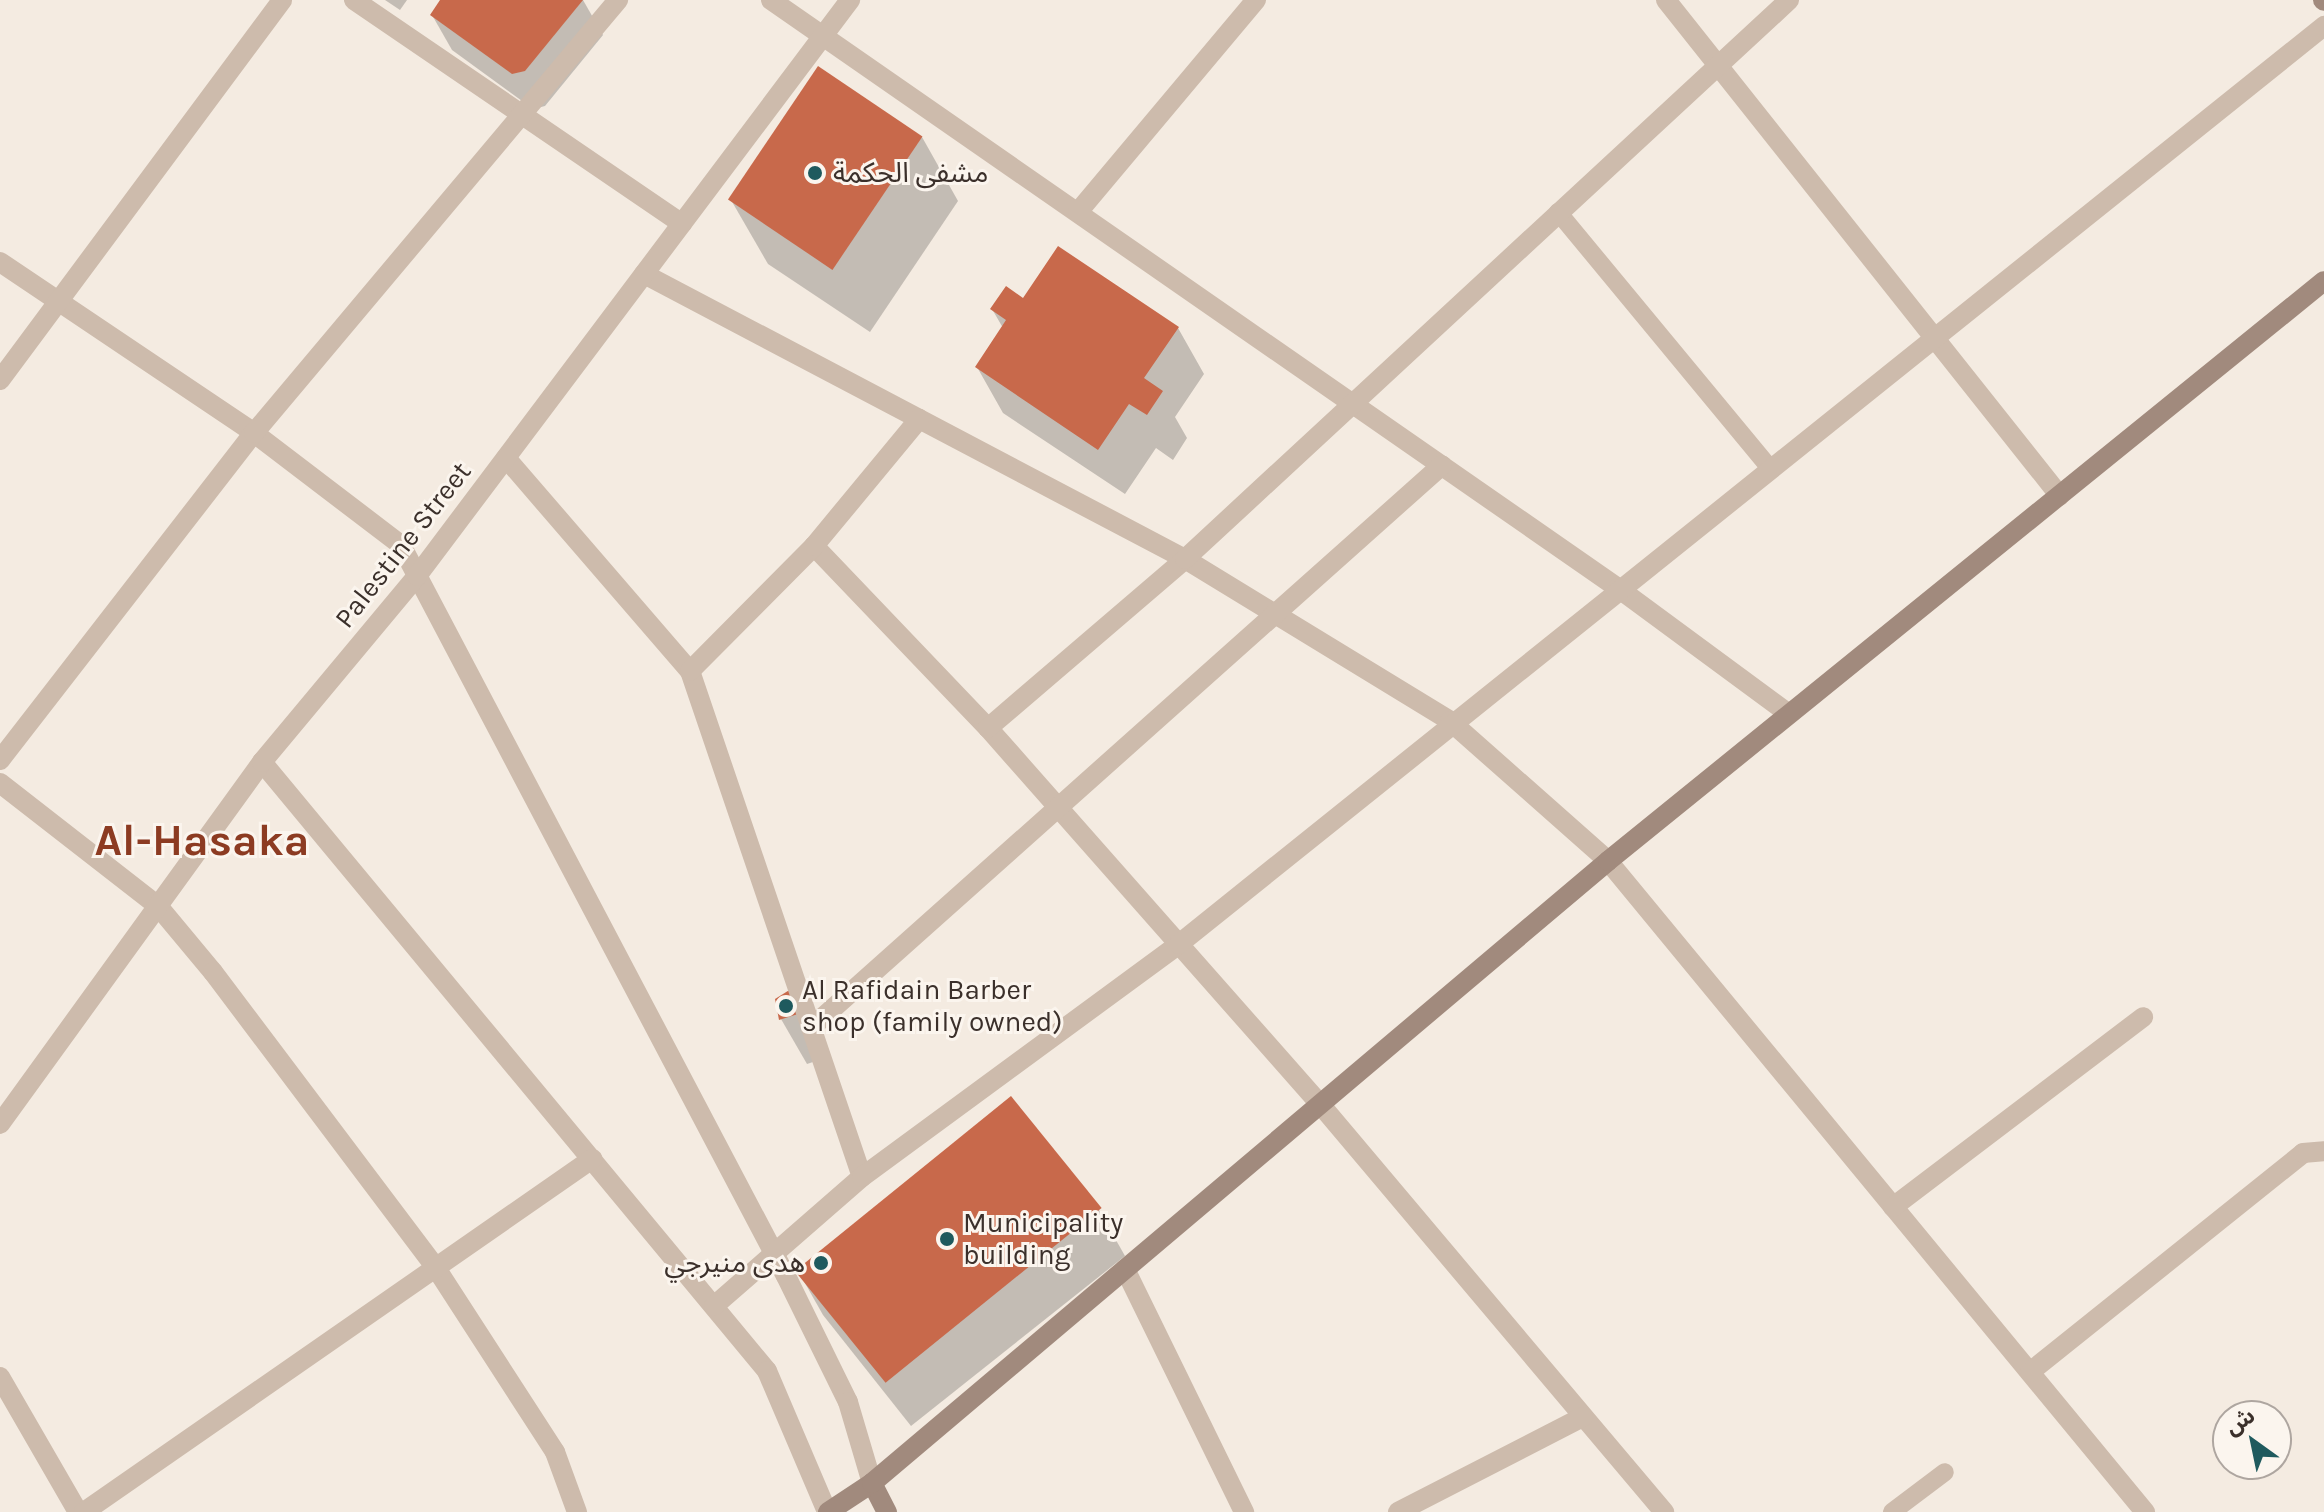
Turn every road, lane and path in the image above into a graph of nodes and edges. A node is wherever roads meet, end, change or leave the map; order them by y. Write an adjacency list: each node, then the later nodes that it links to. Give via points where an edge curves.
1 (282, 0): 19 (street)
2 (354, 0): 12 (street)
3 (618, 0): 12 (street)
4 (771, 0): 10 (street)
5 (850, 0): 10 (street, Palestine Street)
6 (1256, 0): 13 (street)
7 (1666, 0): 11 (street)
8 (1789, 0): 11 (street)
9 (2324, 26): 20 (street)
10 (824, 35): 13 (street); 15 (street, Palestine Street)
11 (1718, 65): 14 (street); 20 (street)
12 (523, 115): 15 (street); 24 (street)
13 (1078, 212): 22 (street)
14 (1558, 212): 22 (street); 27 (lane)
15 (682, 224): 17 (street, Palestine Street)
16 (0, 262): 19 (street)
17 (644, 274): 23 (street); 25 (street, Palestine Street)
18 (2321, 290): 28 (street)
19 (58, 301): 21 (street); 24 (street)
20 (1933, 337): 27 (street); 28 (street)
21 (0, 380)
22 (1352, 402): 26 (street); 30 (street)
23 (919, 419): 29 (street); 30 (street)
24 (254, 433): 31 (street, via 401,545); 38 (street)
25 (506, 458): 31 (street, Palestine Street); 34 (street)
26 (1442, 465): 32 (street); 33 (street)
27 (1769, 467): 32 (street)
28 (2060, 496): 35 (street)
29 (814, 546): 34 (street); 37 (street)
30 (1185, 559): 33 (street); 37 (street)
31 (417, 576): 39 (street, Palestine Street); 53 (street)
32 (1618, 588): 35 (street); 36 (street)
33 (1277, 612): 36 (street); 41 (street)
34 (690, 671): 46 (street)
35 (1789, 714): 42 (street)
36 (1450, 721): 42 (street); 44 (street)
37 (988, 728): 41 (street)
38 (0, 760)
39 (262, 762): 43 (street, Palestine Street); 50 (street)
40 (0, 783): 43 (street)
41 (1058, 808): 44 (street); 46 (street)
42 (1608, 861): 47 (street); 52 (street)
43 (158, 906): 48 (street, Palestine Street); 54 (street)
44 (1179, 944): 47 (street); 51 (street)
45 (2143, 1017): 52 (street)
46 (812, 1027): 51 (street)
47 (1320, 1104): 55 (street); 59 (street)
48 (0, 1124)
49 (2324, 1151): 57 (street, via 2303,1153)
50 (592, 1159): 54 (street); 56 (street)
51 (862, 1177): 53 (street)
52 (1893, 1207): 57 (street)
53 (772, 1255): 56 (street); 61 (street, via 848,1402)
54 (436, 1268): 62 (street); 63 (street, via 555,1452)
55 (1125, 1269): 61 (street); 66 (street)
56 (714, 1306): 64 (street, via 767,1371)
57 (2030, 1372): 70 (street)
58 (0, 1377): 62 (street)
59 (1583, 1417): 67 (street); 68 (street)
60 (1945, 1472): 69 (lane)
61 (872, 1483): 64 (street); 65 (street)
62 (81, 1512)
63 (577, 1512)
64 (828, 1512)
65 (887, 1512)
66 (1244, 1512)
67 (1398, 1512)
68 (1664, 1512)
69 (1892, 1512)
70 (2145, 1512)

